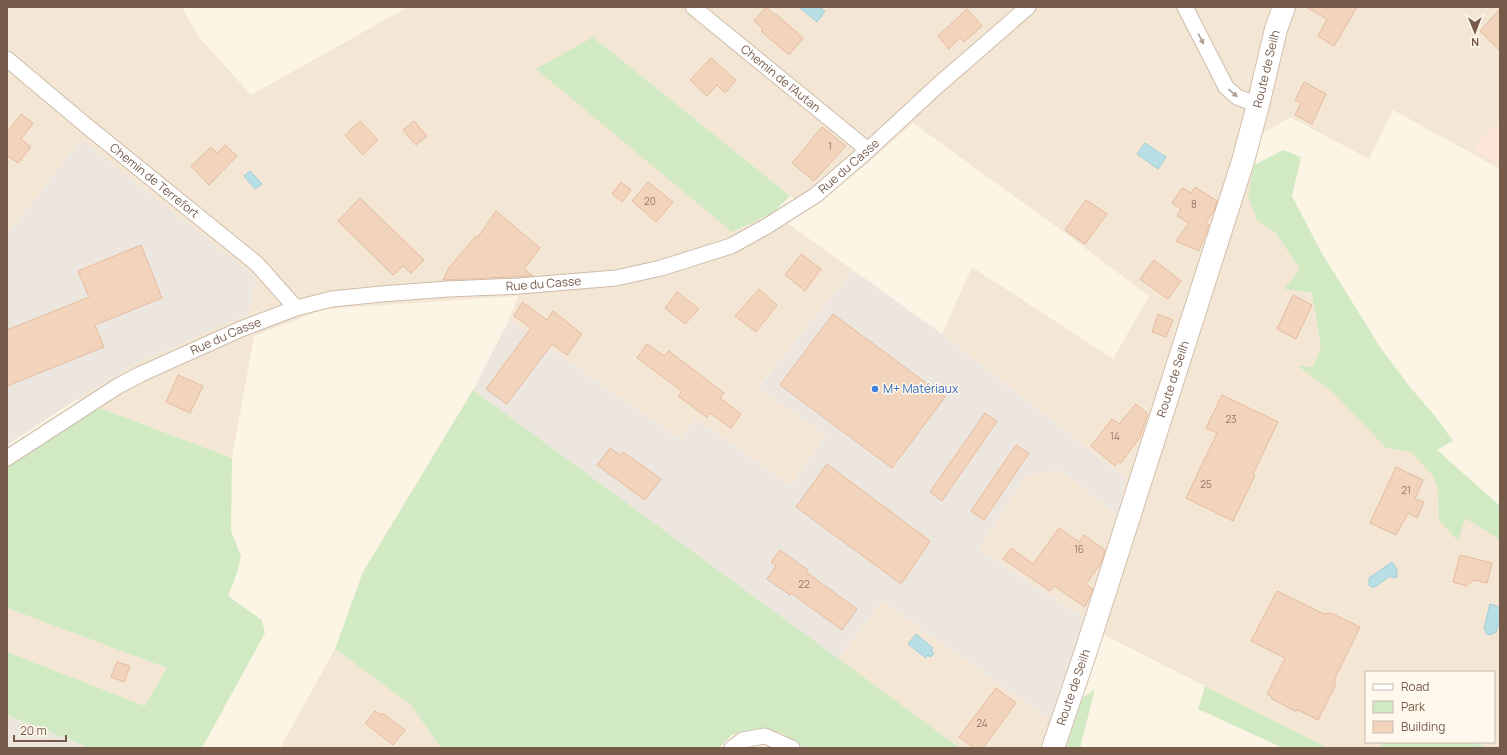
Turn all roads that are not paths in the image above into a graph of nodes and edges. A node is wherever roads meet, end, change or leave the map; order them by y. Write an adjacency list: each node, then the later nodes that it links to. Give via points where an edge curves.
1 (693, 7): 7 (street, Chemin de l'Autan)
2 (1028, 7): 7 (street, Rue du Casse)
3 (1185, 7): 6 (street, one-way to 6, via 1226,87 1237,97)
4 (1284, 7): 6 (street, Route de Seilh, via 1276,29)
5 (7, 59): 8 (street, Chemin de Terrefort, via 257,264)
6 (1258, 105): 12 (street, Route de Seilh, via 1235,184)
7 (868, 150): 8 (street, Rue du Casse, via 816,195 767,226 731,246 668,266 616,278 381,294 332,299)
8 (296, 308): 9 (street, Rue du Casse, via 241,329 118,386)
9 (7, 458)
10 (732, 748): 11 (street, via 744,740 765,736)
11 (792, 748)
12 (1053, 748)

